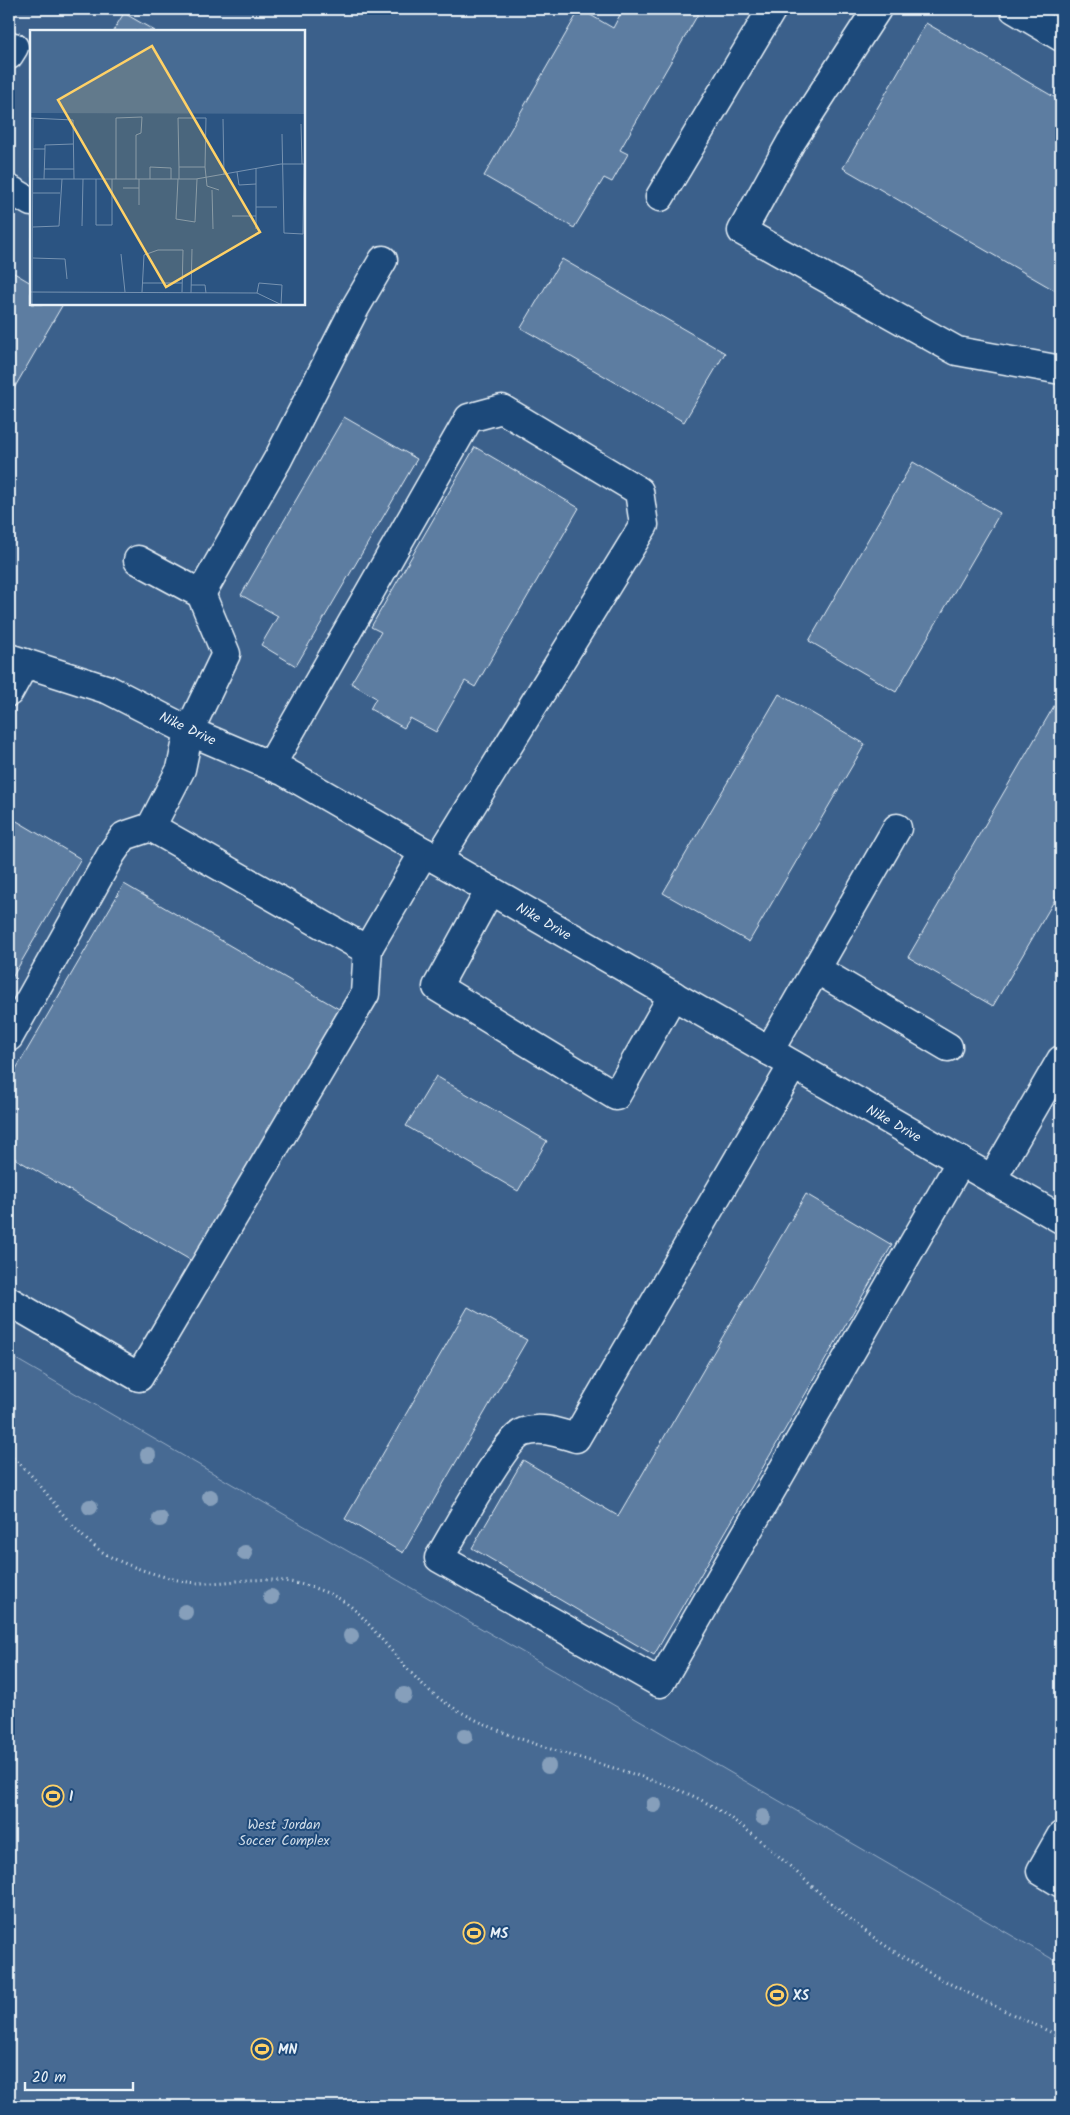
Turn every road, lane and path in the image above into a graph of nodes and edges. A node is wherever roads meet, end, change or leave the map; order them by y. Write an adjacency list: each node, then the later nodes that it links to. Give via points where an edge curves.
1 (772, 9): 6 (street)
2 (877, 9): 9 (street, via 791,142 742,231 957,351)
3 (1014, 9): 4 (street)
4 (1061, 37)
5 (9, 189): 7 (street)
6 (660, 197)
7 (30, 201)
8 (383, 260): 11 (street, via 278,459)
9 (1061, 370)
10 (138, 560): 11 (street)
11 (201, 594): 14 (street, via 226,654)
12 (17, 661): 13 (street); 14 (street, Nike Drive, via 109,690)
13 (9, 692)
14 (189, 731): 15 (street, Nike Drive); 16 (street, via 181,770)
15 (271, 765): 18 (street, Nike Drive); 18 (street, via 470,418 502,409 639,491 644,525)
16 (151, 828): 20 (street); 23 (street, via 124,836 112,853)
17 (897, 828): 21 (street)
18 (431, 856): 19 (street, Nike Drive); 20 (street)
19 (490, 890): 22 (street, Nike Drive); 22 (street, via 437,987 616,1096)
20 (368, 948): 31 (street, via 364,994 139,1376)
21 (816, 969): 24 (street); 25 (street)
22 (673, 995): 25 (street, Nike Drive)
23 (9, 1037)
24 (948, 1047)
25 (769, 1051): 27 (street, Nike Drive)
26 (1061, 1060): 29 (street)
27 (793, 1065): 28 (street, Nike Drive); 28 (street, via 576,1438 544,1429 522,1432 505,1449 439,1558 660,1683)
28 (961, 1161): 29 (street, Nike Drive)
29 (992, 1180): 30 (street, Nike Drive)
30 (1061, 1220)
31 (9, 1301)
32 (9, 1455): 35 (path, via 89,1543 109,1556 180,1581 273,1580 301,1584 338,1598 366,1620 426,1689 448,1705 494,1728 658,1782 706,1802 741,1826 891,1950 933,1976)
33 (1061, 1836): 34 (street, via 1042,1871)
34 (1061, 1883)
35 (1061, 2038)

